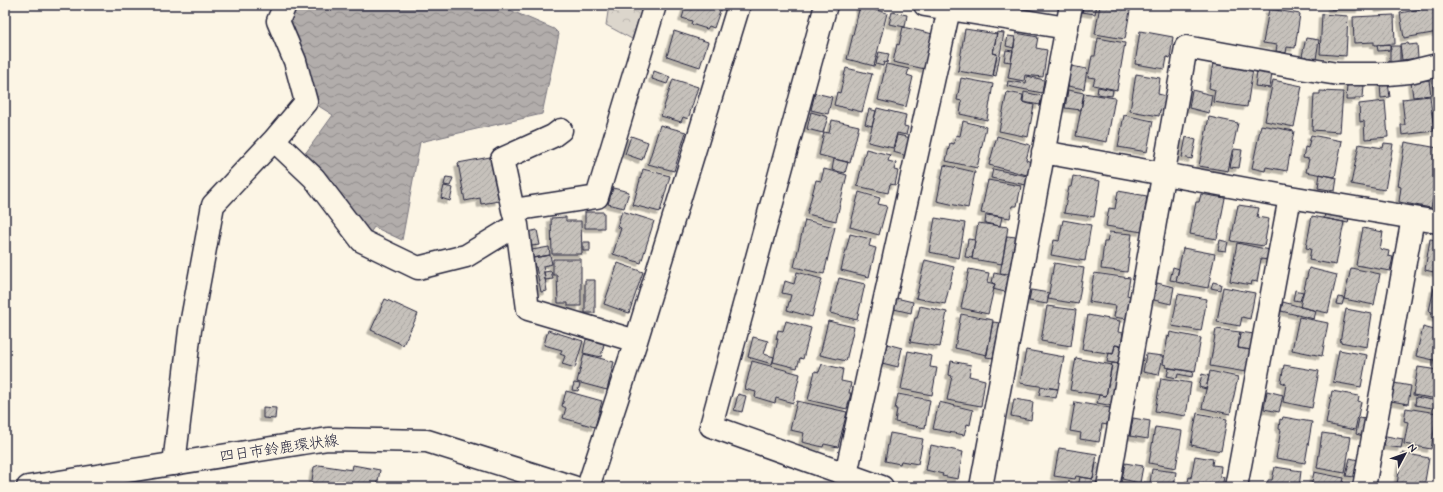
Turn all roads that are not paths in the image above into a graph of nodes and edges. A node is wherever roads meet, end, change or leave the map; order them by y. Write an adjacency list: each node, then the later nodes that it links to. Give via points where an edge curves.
1 (285, 5): 11 (street, via 278,21 295,61 306,102)
2 (655, 5): 15 (street, via 597,197)
3 (739, 5): 18 (street)
4 (826, 5): 20 (street, via 711,426)
5 (925, 5): 7 (street)
6 (1071, 5): 8 (street)
7 (949, 9): 8 (street); 20 (street)
8 (1066, 28): 12 (street)
9 (1438, 65): 13 (street, via 1388,74 1338,74 1186,47)
10 (561, 130): 15 (street, via 502,159)
11 (274, 140): 15 (street, via 314,178 362,241 418,268 466,256); 19 (street, via 213,205 190,330)
12 (1043, 152): 13 (street); 25 (street)
13 (1163, 173): 14 (street); 26 (street)
14 (1290, 197): 16 (street); 27 (street)
15 (515, 217): 18 (street, via 528,309)
16 (1413, 218): 17 (street); 28 (street)
17 (1438, 222)
18 (636, 341): 23 (street)
19 (174, 464): 21 (street, 四日市鈴鹿環状線); 22 (street, 四日市鈴鹿環状線, via 328,439 427,441)
20 (846, 474): 24 (street)
21 (28, 487)
22 (573, 487)
23 (588, 487)
24 (882, 487)
25 (981, 487)
26 (1108, 487)
27 (1236, 487)
28 (1364, 487)

